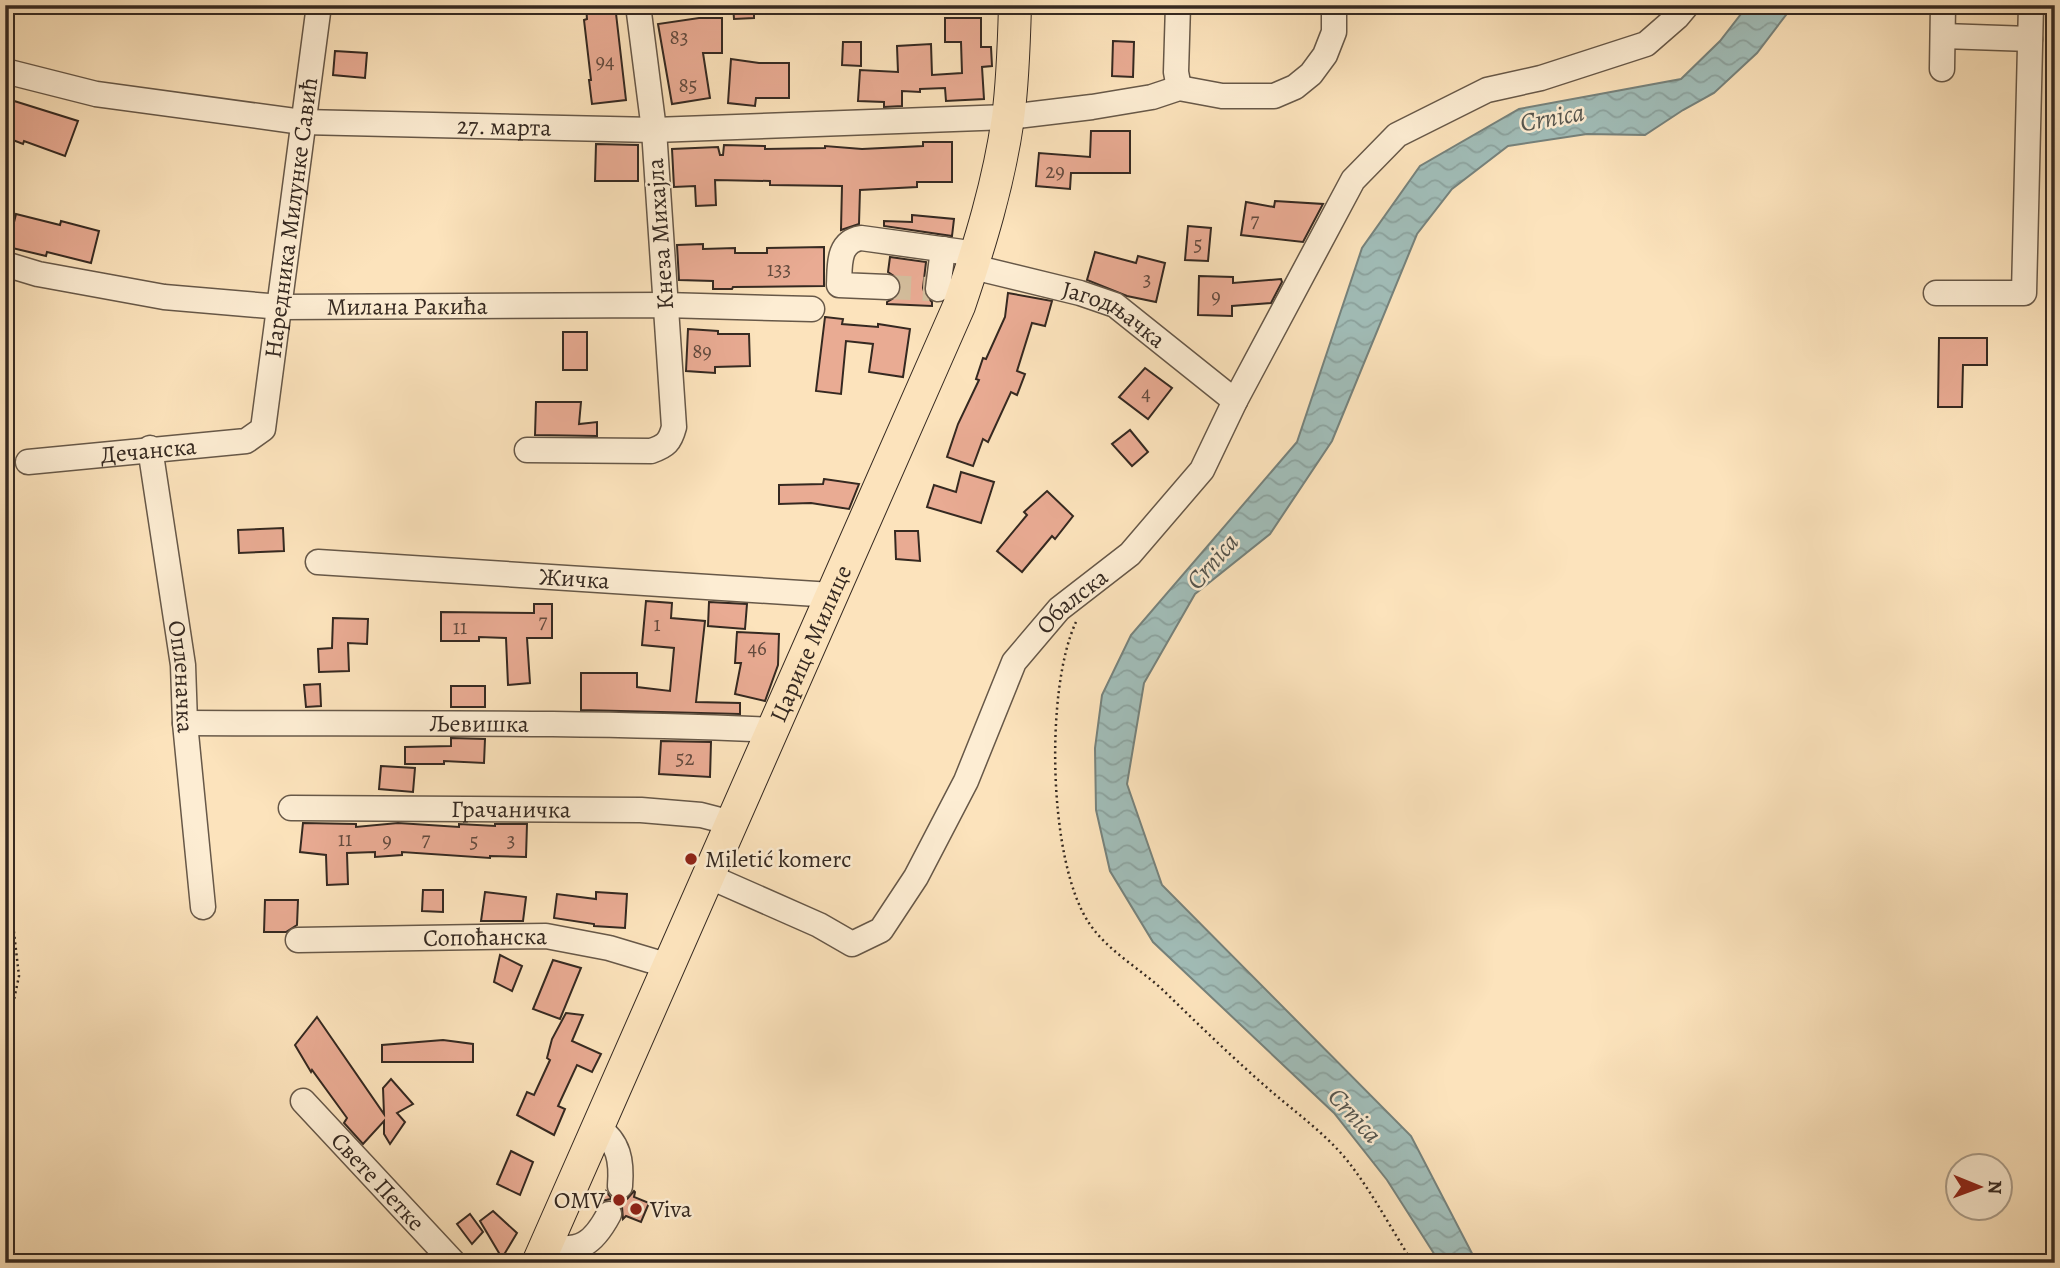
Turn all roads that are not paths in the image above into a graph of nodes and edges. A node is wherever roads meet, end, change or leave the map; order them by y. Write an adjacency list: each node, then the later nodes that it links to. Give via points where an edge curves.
1 (319, 5): 15 (street, Наредника Милунке Савић)
2 (638, 5): 16 (street, Кнеза Михајла)
3 (1016, 5): 14 (main road, Царице Милице)
4 (1178, 5): 13 (street)
5 (1334, 5): 13 (street, via 1334,32 1325,55 1295,87 1255,98)
6 (1687, 5): 26 (street, Обалска, via 1646,44 1487,90 1397,135 1353,180)
7 (1943, 5): 9 (street)
8 (2031, 5): 10 (street)
9 (1943, 36): 10 (street); 11 (street)
10 (2030, 39): 21 (street, via 2024,293)
11 (1942, 69)
12 (5, 71): 15 (street, 27. марта, via 96,94)
13 (1179, 88): 14 (street, 27. марта, via 1152,97)
14 (1008, 117): 16 (street, 27. марта); 18 (main road, Царице Милице)
15 (302, 122): 16 (street, 27. марта); 24 (street, Наредника Милунке Савић)
16 (654, 130): 23 (street, Кнеза Михајла)
17 (943, 249): 18 (street, Јагодњачка); 20 (street, Јагодњачка, via 861,237 849,242 841,257 839,285); 22 (street)
18 (975, 260): 22 (main road, Царице Милице); 26 (street, Јагодњачка, via 1115,305)
19 (5, 264): 24 (street, Милана Ракића, via 164,297)
20 (887, 287)
21 (1936, 293)
22 (942, 295): 32 (main road, Царице Милице)
23 (664, 304): 24 (street, Милана Ракића); 25 (street, Милана Ракића); 29 (street, Кнеза Михајла, via 674,427 665,446 651,451)
24 (281, 307): 27 (street, Наредника Милунке Савић)
25 (812, 309)
26 (1235, 401): 37 (street, Обалска, via 1202,470 1130,554 1059,609 1014,662 966,781 916,877 881,930 852,944)
27 (263, 429): 28 (street, Дечанска, via 246,441)
28 (150, 448): 30 (street, Дечанска); 33 (street, Опленачка, via 183,664)
29 (527, 450)
30 (29, 462)
31 (318, 562): 32 (street, Жичка)
32 (832, 595): 34 (main road, Царице Милице)
33 (185, 723): 34 (street, Љевишка, via 542,723); 38 (street, Опленачка)
34 (773, 730): 36 (main road, Царице Милице)
35 (291, 808): 36 (street, Грачаничка, via 641,810)
36 (732, 822): 37 (main road, Царице Милице)
37 (708, 876): 40 (main road, Царице Милице)
38 (203, 907)
39 (298, 940): 40 (street, Сопоћанска, via 546,936)
40 (669, 966): 42 (main road, Царице Милице)
41 (303, 1101): 46 (street, Свете Петке)
42 (598, 1128): 43 (street, via 615,1144); 45 (main road, Царице Милице)
43 (620, 1186)
44 (609, 1214): 45 (street, via 589,1241)
45 (542, 1254)
46 (454, 1263)

